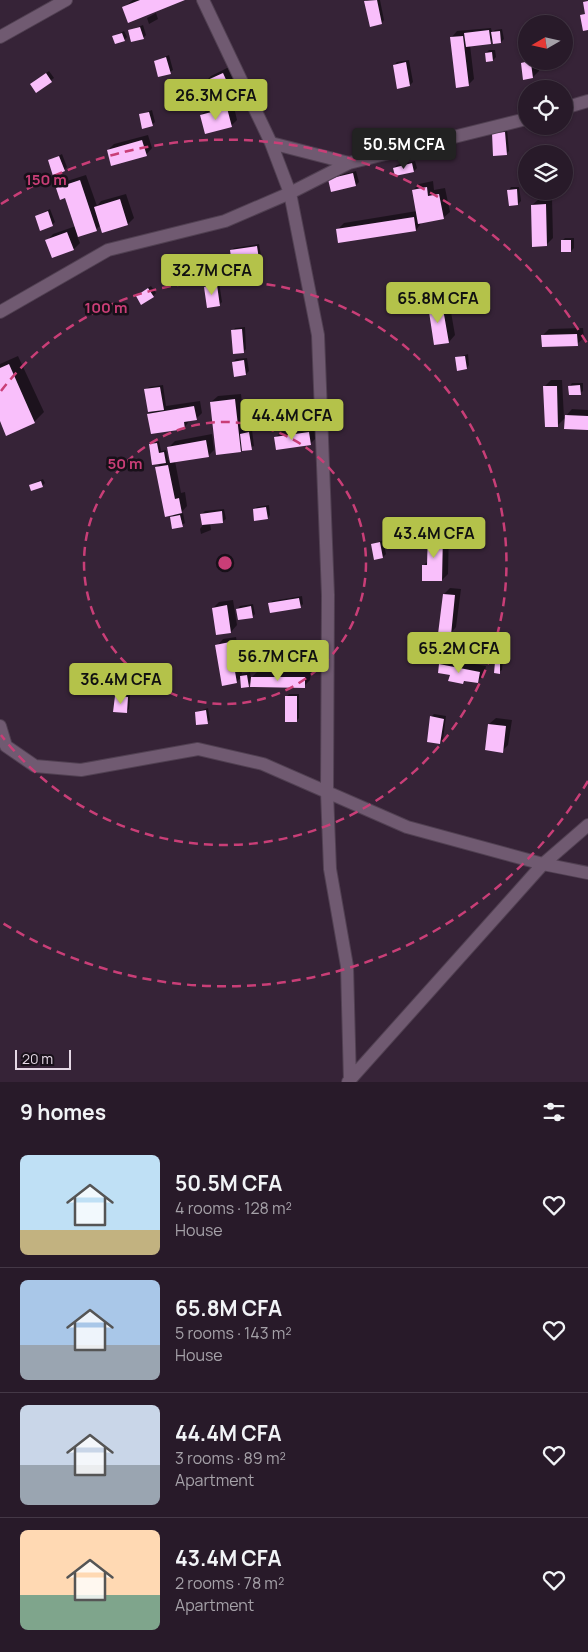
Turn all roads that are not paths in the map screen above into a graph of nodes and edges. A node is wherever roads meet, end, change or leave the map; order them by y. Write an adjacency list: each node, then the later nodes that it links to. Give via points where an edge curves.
1 (66, 0): 3 (street)
2 (203, 0): 7 (street)
3 (0, 37)
4 (588, 101): 5 (street)
5 (573, 105)
6 (518, 121): 8 (street)
7 (272, 142): 8 (street); 9 (street)
8 (349, 163): 9 (street)
9 (290, 193): 10 (street, via 225,221 108,250); 12 (street, via 318,335 328,595)
10 (0, 312)
11 (0, 726): 12 (street, via 6,746 35,766 81,770 198,748 263,764)
12 (327, 792): 14 (street, via 407,827); 16 (street, via 330,869 348,966)
13 (588, 825): 14 (street)
14 (543, 864): 15 (street); 16 (street)
15 (588, 873)
16 (349, 1081)

